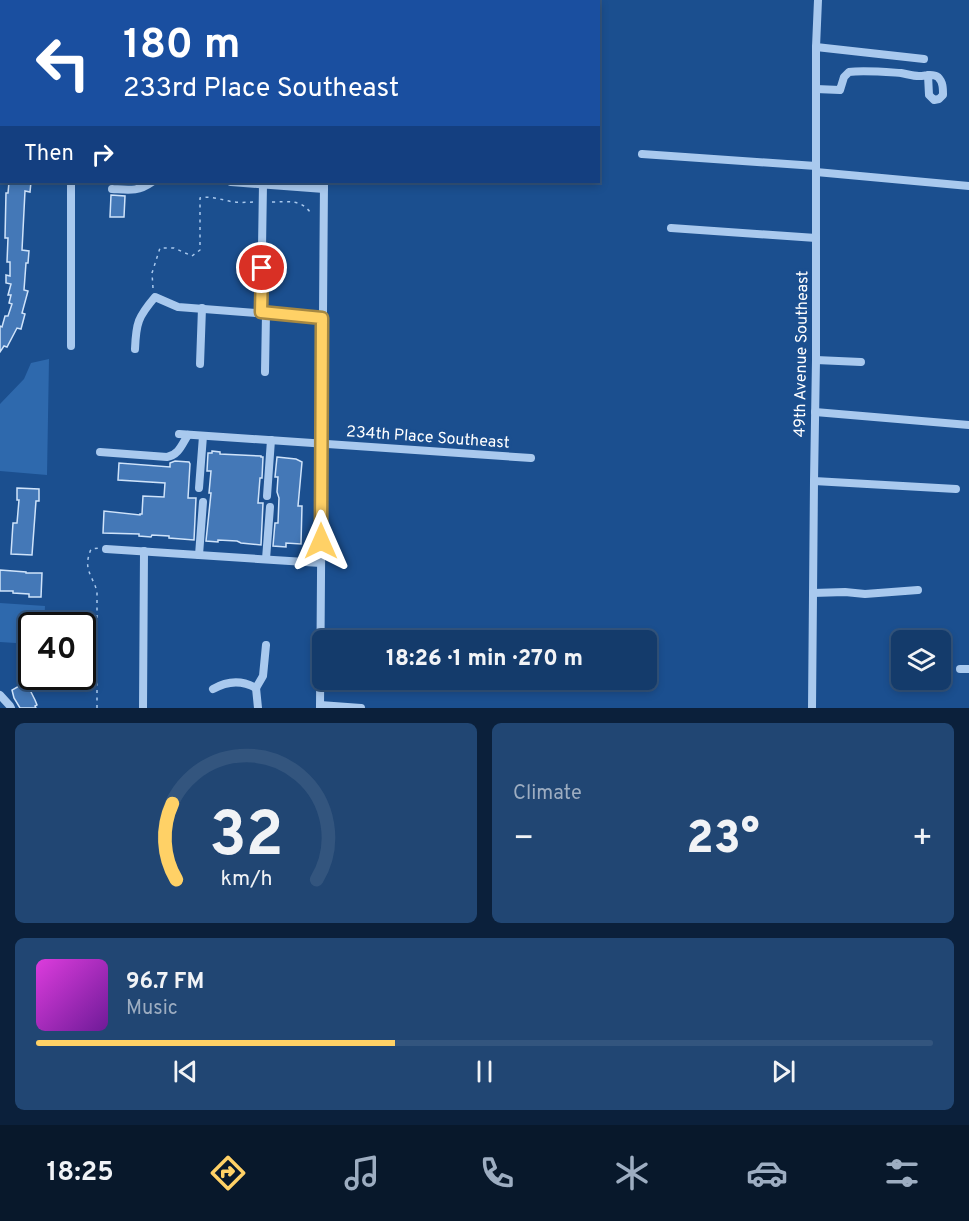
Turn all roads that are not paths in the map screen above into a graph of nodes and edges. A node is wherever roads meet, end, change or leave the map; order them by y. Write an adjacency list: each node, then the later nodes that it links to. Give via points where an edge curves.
1 (818, 0): 2 (street, 49th Avenue Southeast)
2 (816, 47): 3 (street); 5 (street, 49th Avenue Southeast)
3 (924, 59)
4 (928, 75): 5 (street, via 849,72 840,90)
5 (816, 89): 7 (street, 49th Avenue Southeast)
6 (642, 154): 7 (street)
7 (816, 169): 13 (street); 16 (street, 49th Avenue Southeast)
8 (71, 183): 20 (street)
9 (151, 183): 14 (street, via 135,190)
10 (247, 183): 11 (street)
11 (263, 184): 12 (street); 18 (street)
12 (324, 185): 19 (street)
13 (969, 186)
14 (112, 189)
15 (670, 228): 16 (street)
16 (816, 238): 22 (street, 49th Avenue Southeast)
17 (202, 308): 18 (street); 21 (street, via 178,307 155,297 139,318); 24 (street)
18 (264, 312): 19 (street); 25 (street)
19 (322, 318): 30 (street)
20 (71, 346)
21 (135, 349)
22 (816, 360): 23 (street); 26 (street, 49th Avenue Southeast)
23 (861, 362)
24 (200, 364)
25 (265, 372)
26 (815, 412): 27 (street); 33 (street, 49th Avenue Southeast)
27 (969, 425)
28 (203, 436): 29 (street, 234th Place Southeast); 31 (street, 234th Place Southeast, via 183,435 177,453 167,457); 34 (street)
29 (271, 440): 30 (street, 234th Place Southeast); 36 (street)
30 (322, 444): 32 (street, 234th Place Southeast); 43 (street)
31 (100, 452)
32 (531, 458)
33 (814, 481): 35 (street); 45 (street, 49th Avenue Southeast)
34 (199, 488)
35 (956, 489)
36 (267, 496)
37 (203, 502): 41 (street)
38 (270, 507): 42 (street)
39 (106, 549): 40 (street)
40 (144, 551): 41 (street); 52 (street)
41 (199, 555): 42 (street)
42 (267, 559): 43 (street)
43 (321, 563): 50 (street)
44 (918, 591): 45 (street)
45 (813, 593): 55 (street, 49th Avenue Southeast)
46 (266, 645): 47 (street, via 263,676)
47 (256, 688): 48 (street, via 248,683 224,682); 53 (street)
48 (213, 689)
49 (0, 696): 51 (street)
50 (320, 707): 54 (street)
51 (10, 708)
52 (143, 708)
53 (258, 708)
54 (361, 708)
55 (812, 708)

